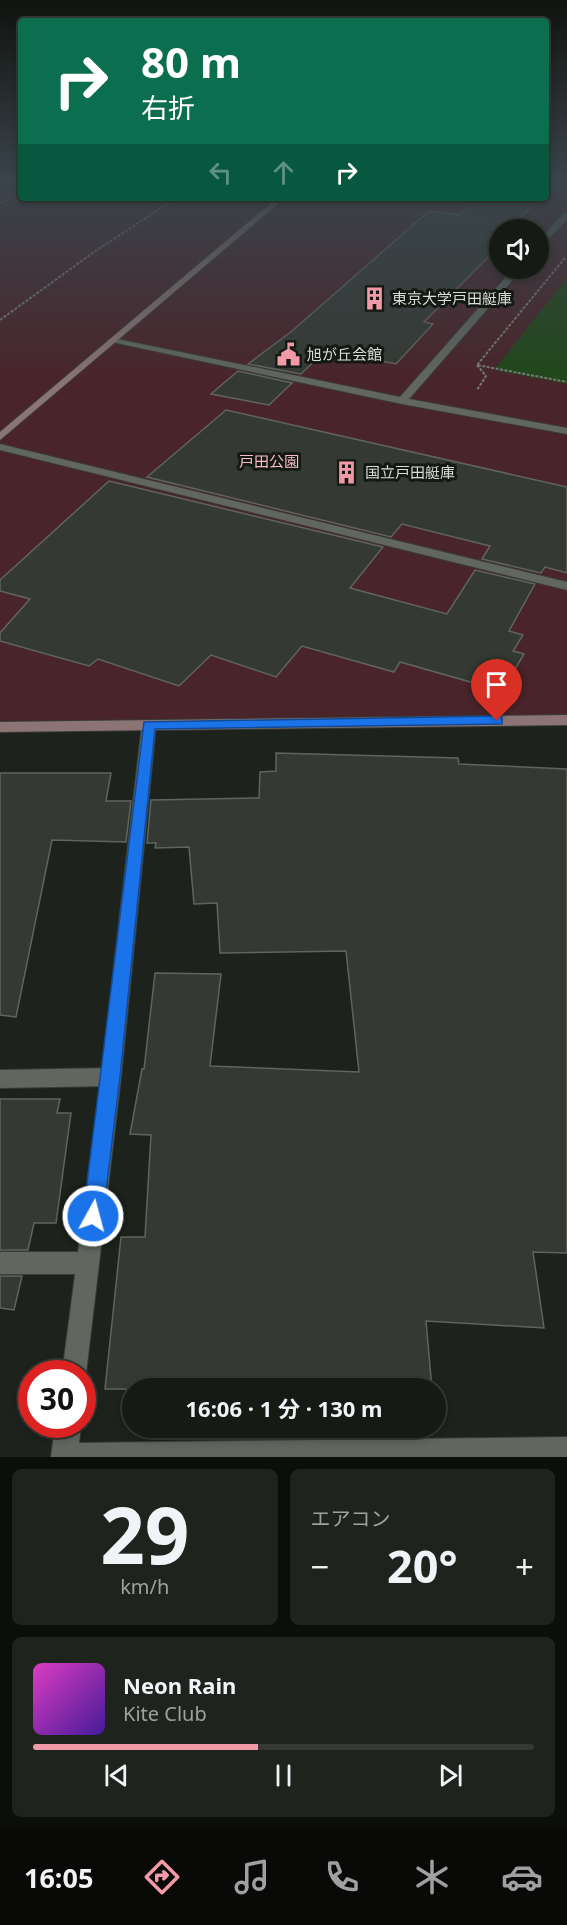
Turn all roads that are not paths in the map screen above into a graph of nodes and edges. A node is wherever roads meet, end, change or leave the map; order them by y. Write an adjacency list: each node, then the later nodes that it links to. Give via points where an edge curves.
1 (221, 249): 3 (street)
2 (509, 279): 4 (street)
3 (112, 341): 4 (street); 6 (street)
4 (402, 401): 5 (street)
5 (567, 431)
6 (0, 437)
7 (0, 447): 8 (street)
8 (567, 586)
9 (567, 720): 10 (street)
10 (149, 725): 11 (street); 12 (street)
11 (0, 727)
12 (111, 1077): 13 (street); 15 (street)
13 (0, 1079)
14 (0, 1263): 15 (street)
15 (87, 1263): 16 (street)
16 (76, 1360)
17 (66, 1438): 19 (street)
18 (567, 1450): 19 (street)
19 (64, 1457)

